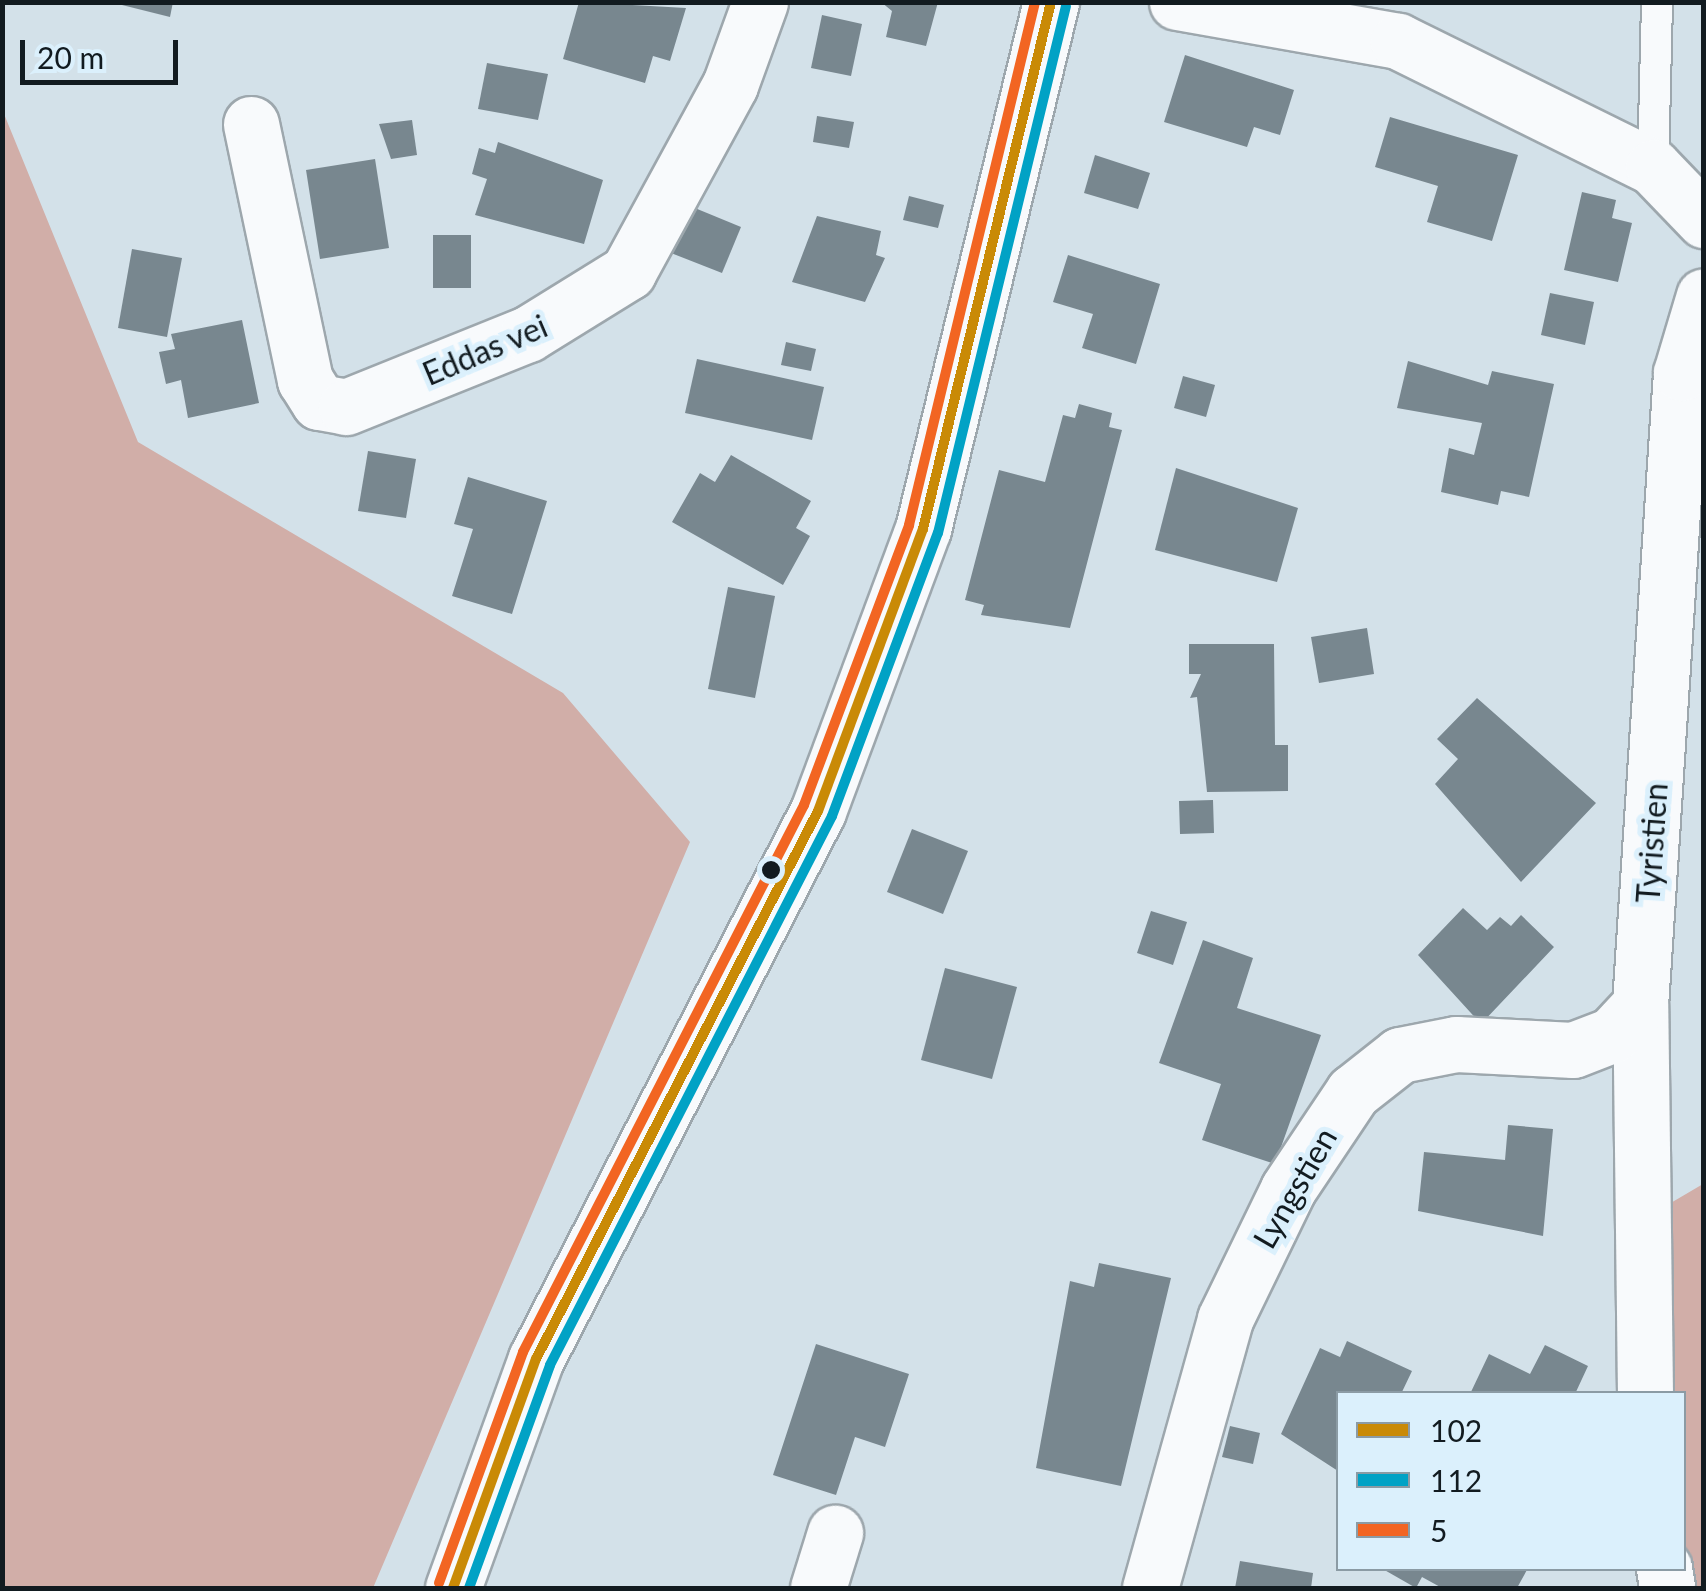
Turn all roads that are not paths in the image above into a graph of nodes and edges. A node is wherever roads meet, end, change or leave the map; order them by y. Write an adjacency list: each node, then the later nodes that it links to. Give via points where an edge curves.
1 (760, 2): 5 (street, Eddas vei, via 730,85 628,272 528,334 346,408 319,402 301,369)
2 (1051, 2): 12 (street, via 923,529 818,811 536,1359)
3 (1177, 2): 6 (street, via 1398,41)
4 (1658, 2): 6 (lane)
5 (251, 124)
6 (1652, 167): 7 (street)
7 (1704, 220)
8 (1704, 296): 9 (street, Tyristien, via 1682,373)
9 (1640, 1006): 10 (street, Tyristien); 14 (street, Lyngstien, via 1612,1035 1573,1050 1437,1047 1400,1055 1353,1092 1288,1189 1225,1319)
10 (1645, 1391)
11 (835, 1533): 13 (street)
12 (454, 1588)
13 (818, 1588)
14 (1150, 1588)

